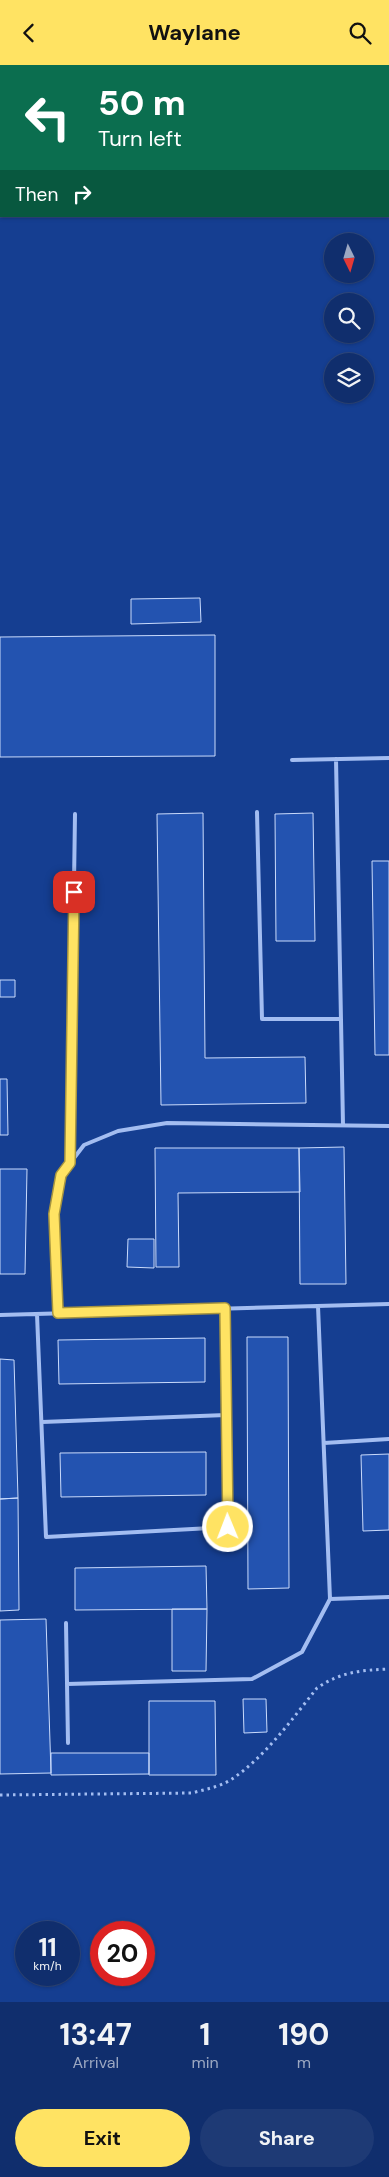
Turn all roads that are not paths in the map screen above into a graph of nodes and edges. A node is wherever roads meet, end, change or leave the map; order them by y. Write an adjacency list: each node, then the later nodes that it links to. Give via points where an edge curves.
1 (389, 758): 2 (lane)
2 (336, 759): 3 (lane); 6 (lane)
3 (292, 760)
4 (257, 812): 6 (lane, via 262,1019)
5 (75, 814): 9 (lane)
6 (341, 1019): 7 (lane)
7 (344, 1125): 8 (lane); 9 (lane, via 167,1123 118,1131 84,1145)
8 (389, 1126)
9 (70, 1163): 13 (lane, via 61,1175 54,1214)
10 (389, 1303): 11 (lane)
11 (318, 1305): 12 (lane); 19 (lane)
12 (225, 1308): 13 (lane); 16 (lane)
13 (58, 1313): 14 (lane)
14 (37, 1314): 15 (lane); 17 (lane)
15 (0, 1315)
16 (226, 1415): 17 (lane); 17 (lane, via 228,1527 46,1537)
17 (42, 1422)
18 (389, 1439): 19 (lane)
19 (324, 1443): 21 (lane)
20 (389, 1597): 21 (lane)
21 (330, 1599): 23 (lane, via 302,1652 252,1679)
22 (66, 1623): 23 (lane)
23 (67, 1684): 24 (lane)
24 (68, 1743)

